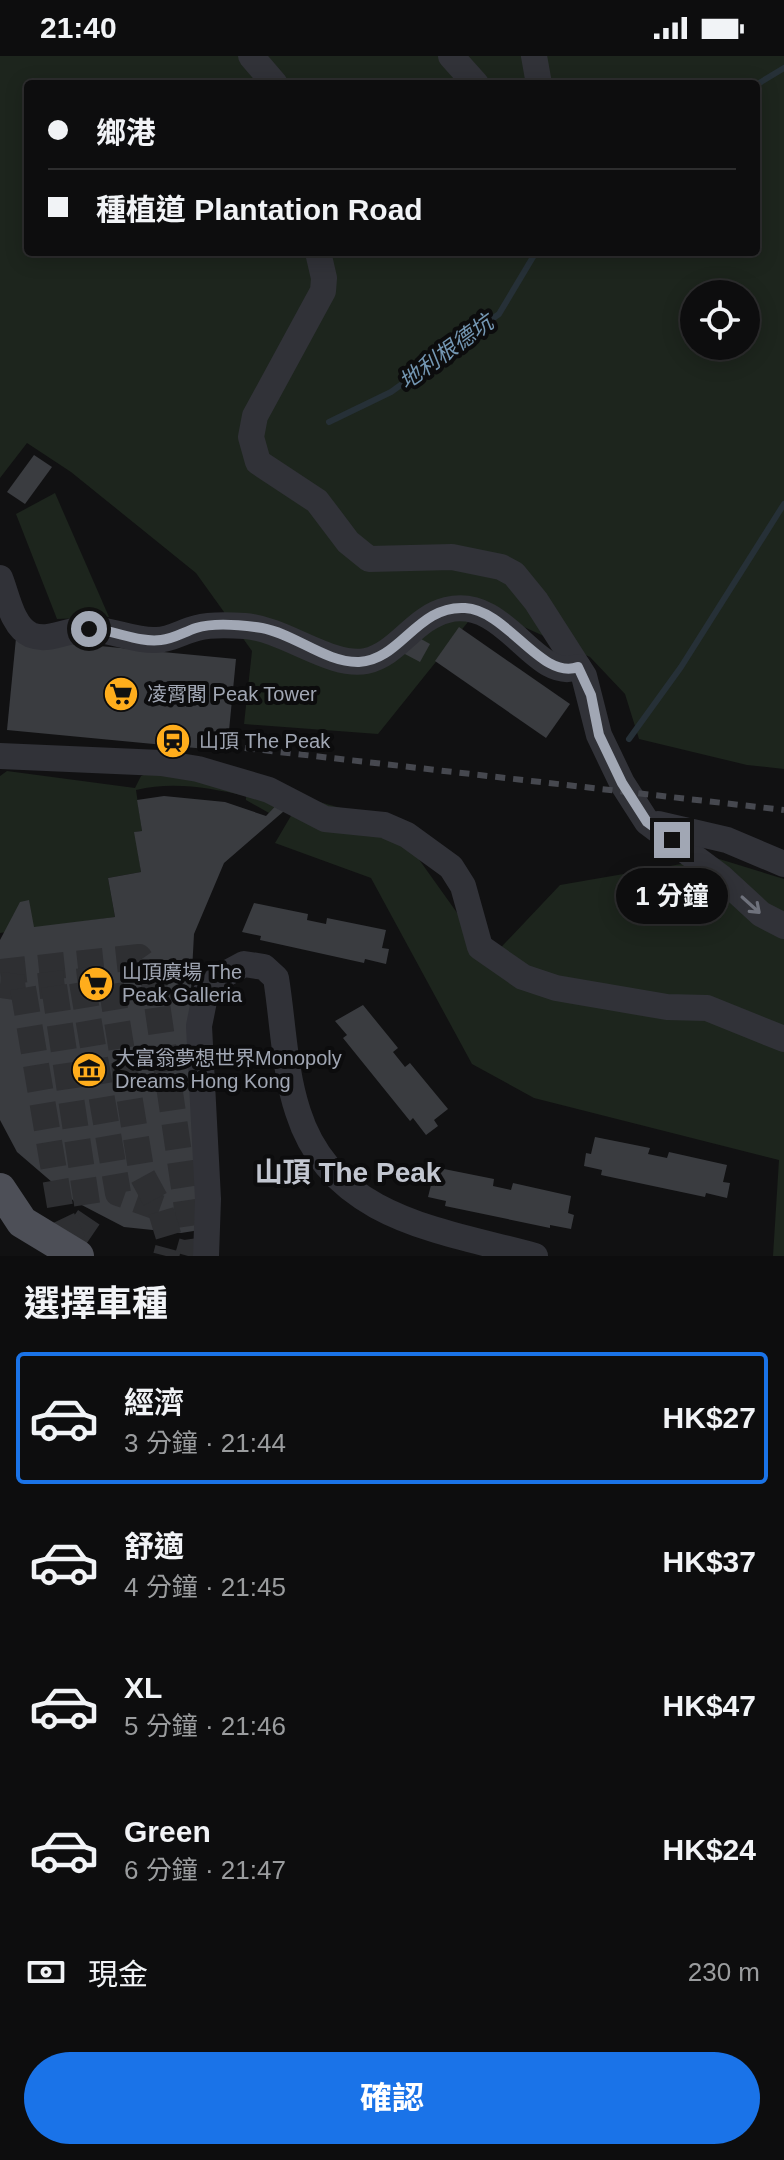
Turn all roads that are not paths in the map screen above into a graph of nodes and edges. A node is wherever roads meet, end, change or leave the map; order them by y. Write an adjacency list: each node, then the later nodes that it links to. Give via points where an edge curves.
1 (251, 56): 4 (street)
2 (451, 56): 5 (street)
3 (534, 56): 6 (street)
4 (272, 80)
5 (472, 80)
6 (538, 80)
7 (319, 256): 9 (street, via 323,291 255,416 255,458 317,501 348,542 369,559 436,556 510,571)
8 (0, 578): 9 (street, via 19,625 39,637 95,629 159,640 201,627 247,626 358,662 383,654 433,615 464,608 496,618 551,665)
9 (578, 667): 11 (street, via 591,695 599,735)
10 (0, 756): 14 (street, via 198,769 269,790 325,819 389,827 451,867 463,886 480,947 523,977 556,988 667,1007 707,1008)
11 (647, 822): 12 (street, via 727,840); 13 (street, one-way to 13, via 761,914)
12 (784, 864)
13 (784, 926)
14 (784, 1039)
15 (0, 1189): 17 (main road, via 22,1222)
16 (501, 1252): 18 (street, via 402,1220 352,1193 315,1155 297,1109 276,978 264,967 244,964 206,991 199,1026); 19 (street)
17 (78, 1256)
18 (206, 1256)
19 (535, 1256)

